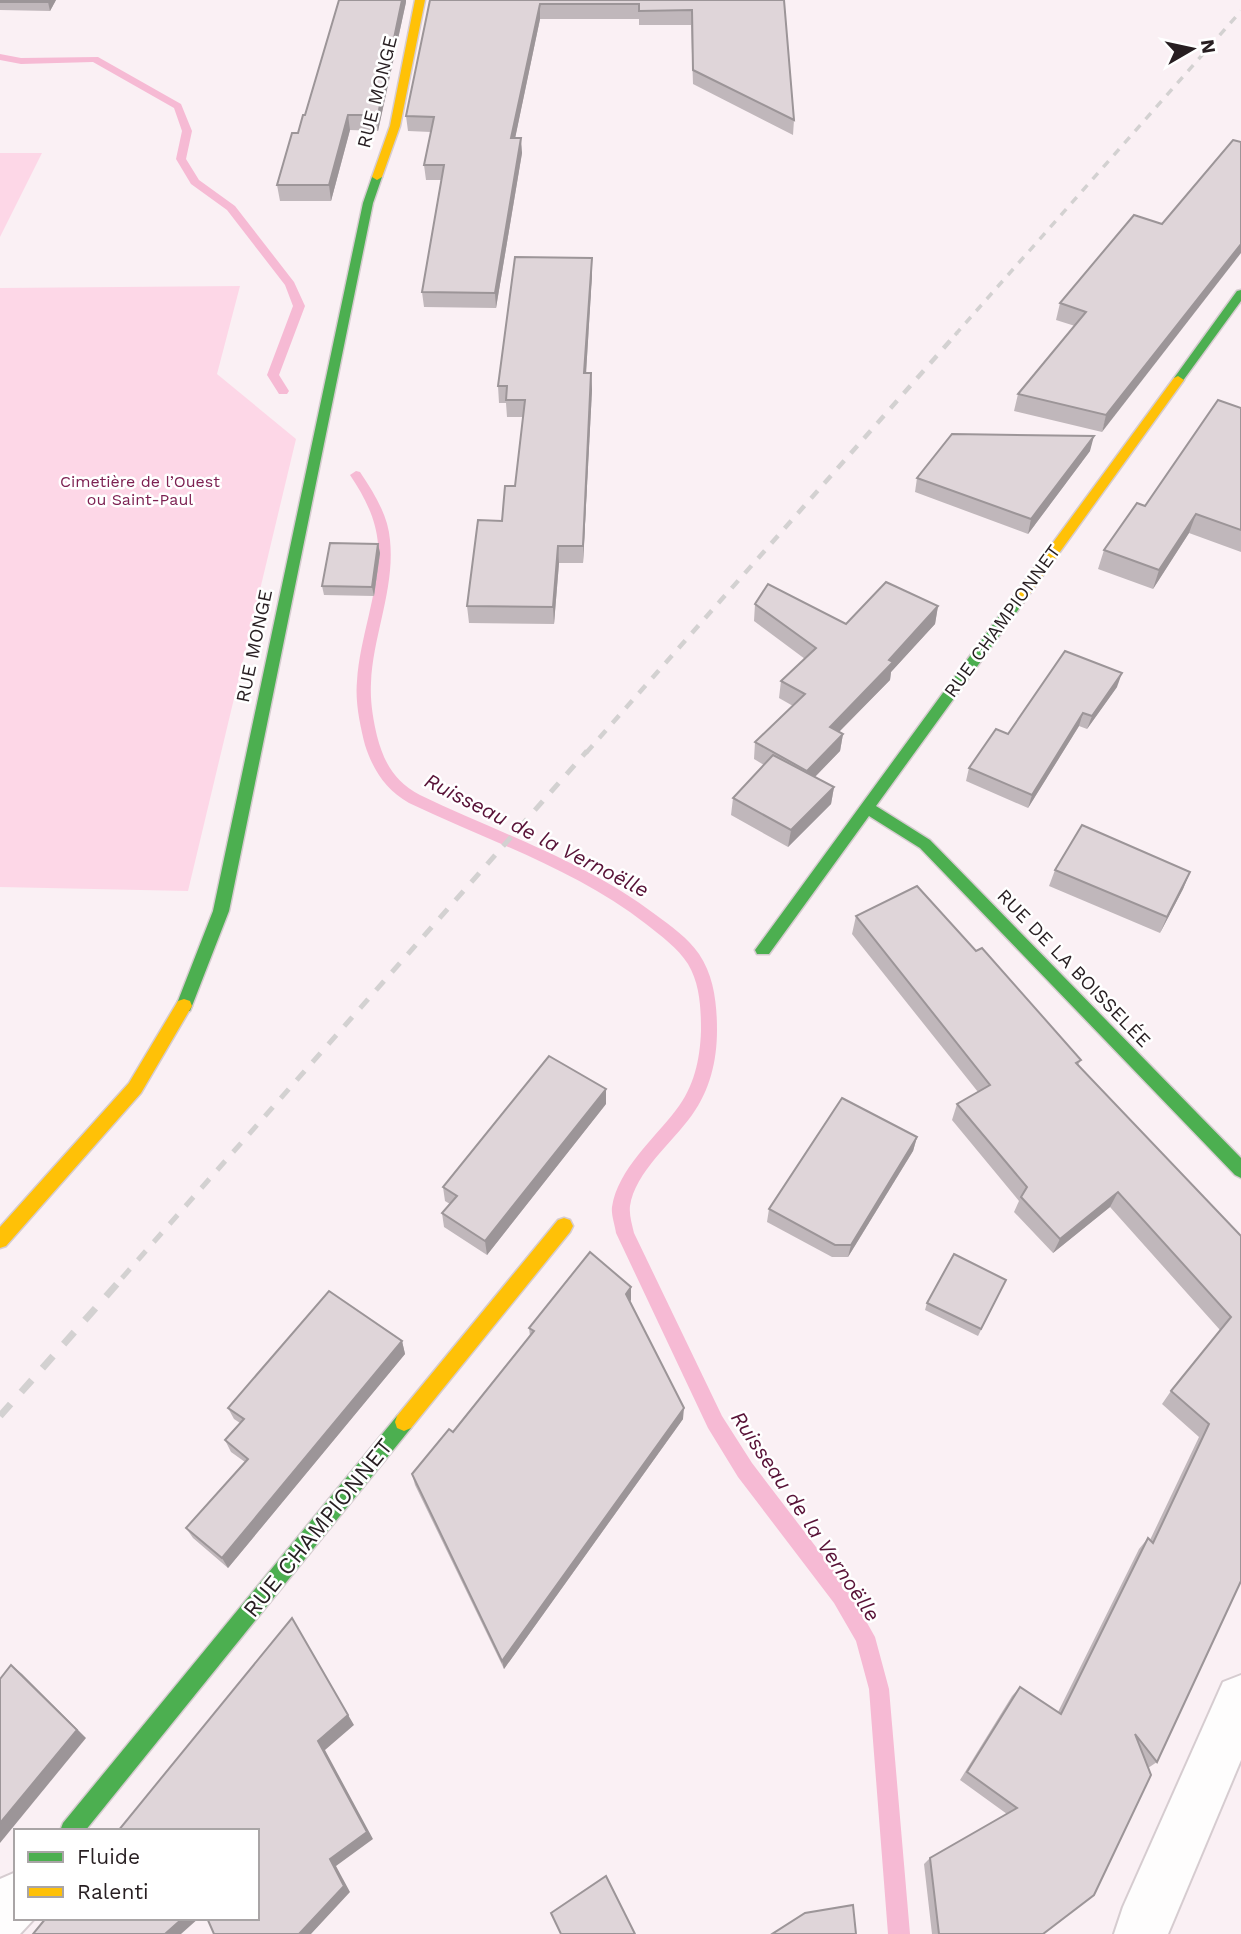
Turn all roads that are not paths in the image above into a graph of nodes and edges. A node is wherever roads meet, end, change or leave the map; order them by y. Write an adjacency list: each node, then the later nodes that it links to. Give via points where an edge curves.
1 (420, 0): 7 (street, RUE MONGE, via 395,125 368,203 221,911 182,1012 135,1088)
2 (1236, 309): 3 (street, RUE CHAMPIONNET)
3 (867, 808): 4 (street, RUE CHAMPIONNET); 5 (street, RUE DE LA BOISSELÉE, via 925,844)
4 (763, 950)
5 (1241, 1170)
6 (564, 1226): 9 (street, RUE CHAMPIONNET)
7 (0, 1240)
8 (1241, 1700): 12 (street)
9 (73, 1829)
10 (14, 1901): 11 (street)
11 (0, 1916)
12 (1141, 1934)

